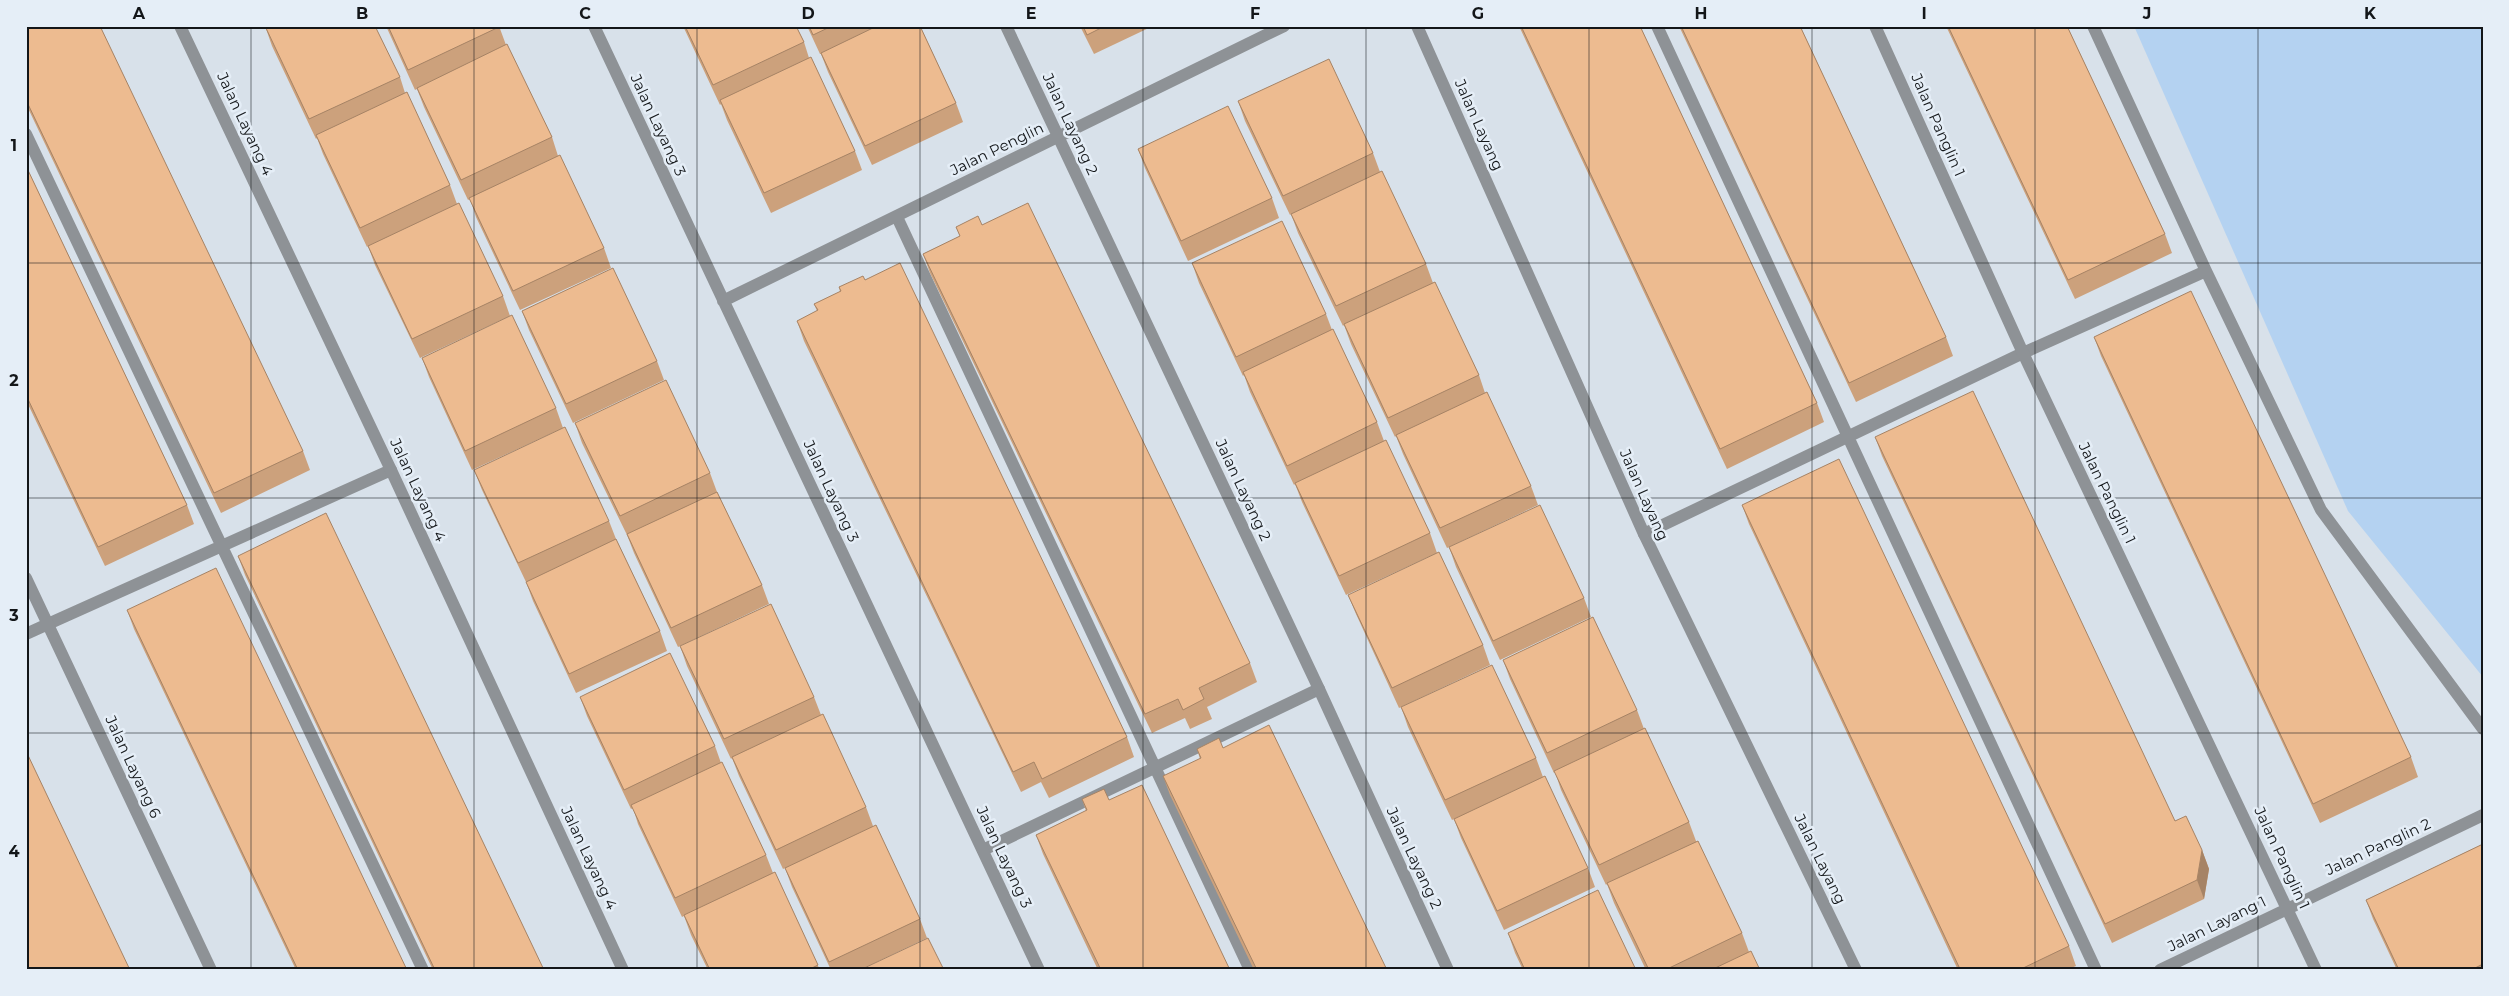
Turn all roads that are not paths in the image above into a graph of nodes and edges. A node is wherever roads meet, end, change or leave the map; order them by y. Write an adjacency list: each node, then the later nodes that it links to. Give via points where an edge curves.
1 (180, 26): 16 (street, Jalan Layang 4)
2 (594, 26): 13 (street, Jalan Layang 3)
3 (1006, 26): 10 (street, Jalan Layang 2)
4 (1284, 26): 10 (street, Jalan Penglin)
5 (1418, 26): 17 (street, Jalan Layang)
6 (1657, 26): 15 (street)
7 (1875, 26): 14 (street, Jalan Panglin 1)
8 (2093, 26): 12 (street)
9 (26, 134): 18 (street)
10 (1058, 137): 11 (street, Jalan Penglin); 22 (street, Jalan Layang 2)
11 (897, 217): 13 (street, Jalan Penglin); 24 (street)
12 (2206, 271): 14 (street); 23 (street, via 2321,510)
13 (723, 301): 26 (street, Jalan Layang 3)
14 (2023, 353): 15 (street); 27 (street, Jalan Panglin 1)
15 (1849, 436): 17 (street); 35 (street)
16 (391, 470): 18 (street); 30 (street, Jalan Layang 4)
17 (1644, 534): 34 (street, Jalan Layang)
18 (223, 546): 20 (street); 29 (street)
19 (26, 578): 20 (street, Jalan Layang 6)
20 (48, 624): 21 (street); 28 (street, Jalan Layang 6)
21 (26, 634)
22 (1319, 689): 24 (street); 33 (street, Jalan Layang 2)
23 (2483, 730)
24 (1156, 767): 26 (street); 32 (street)
25 (2483, 815): 27 (street, Jalan Panglin 2)
26 (983, 850): 31 (street, Jalan Layang 3)
27 (2287, 908): 36 (street, Jalan Layang 1); 37 (street, Jalan Panglin 1)
28 (210, 970)
29 (424, 970)
30 (623, 970)
31 (1040, 970)
32 (1250, 970)
33 (1448, 970)
34 (1856, 970)
35 (2096, 970)
36 (2160, 970)
37 (2316, 970)

